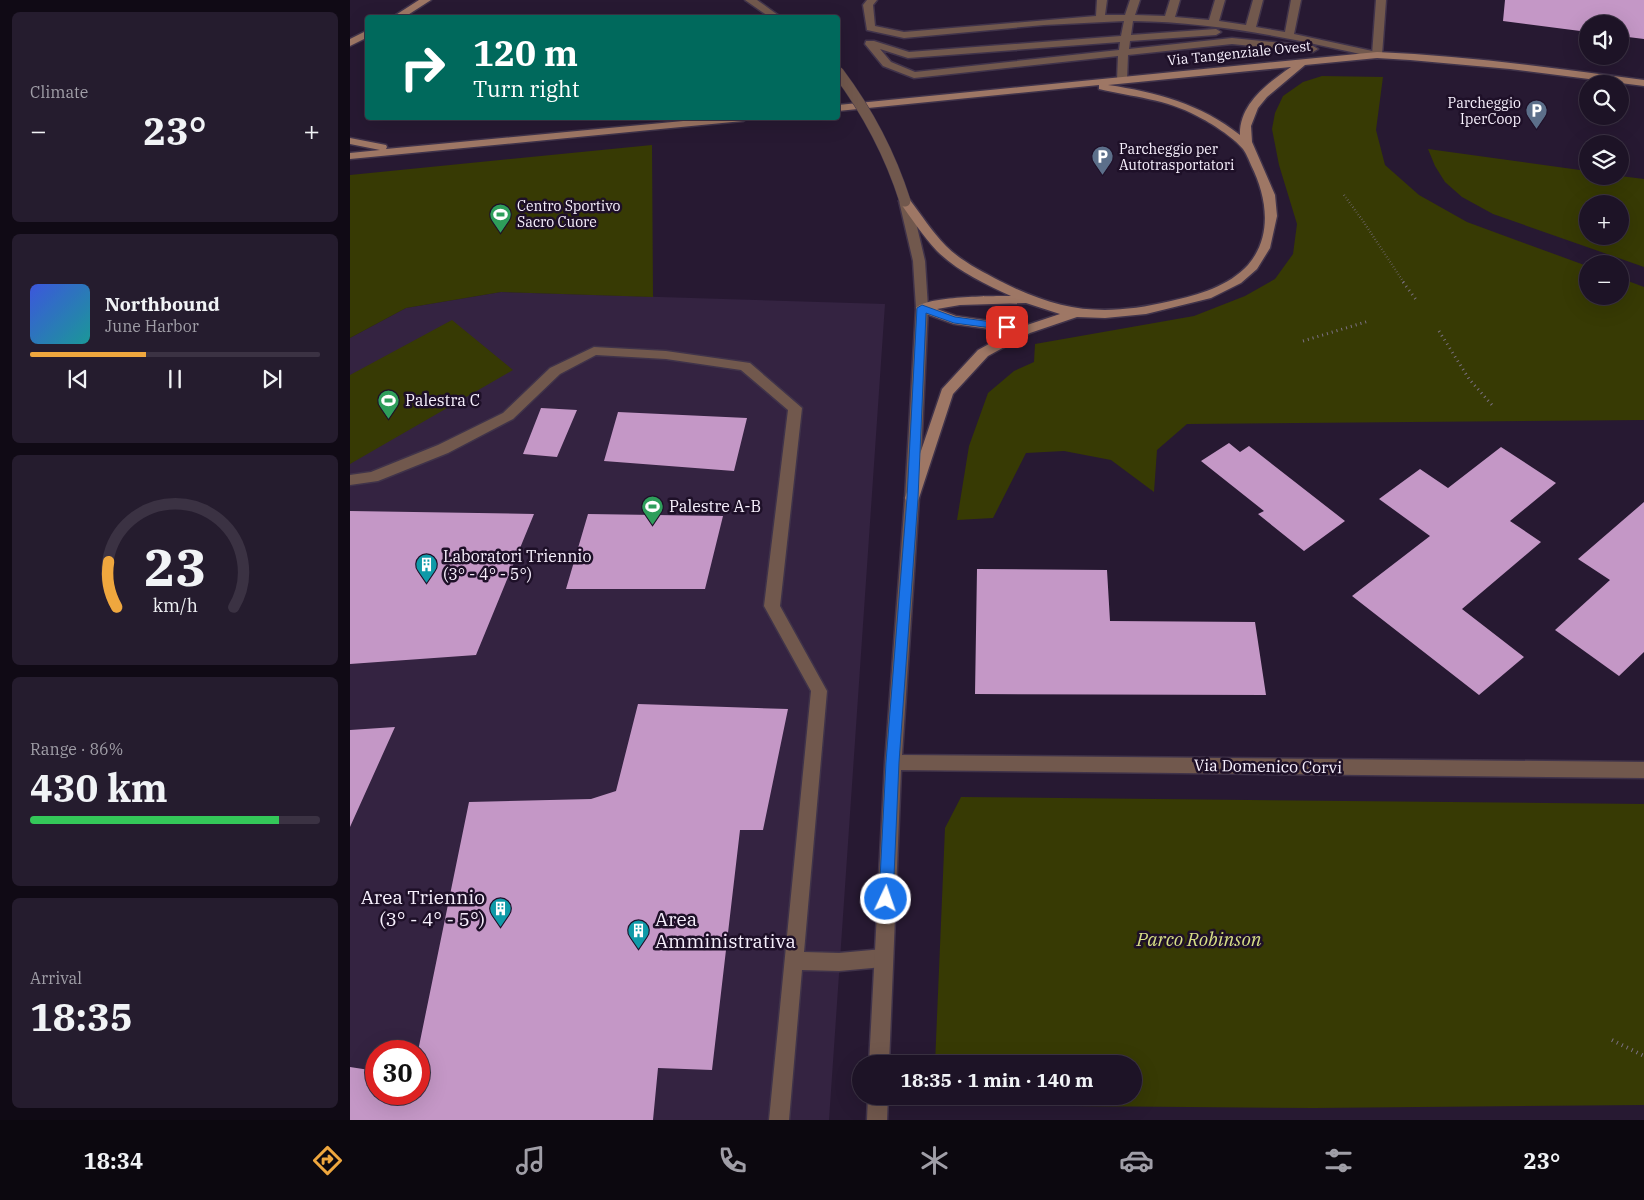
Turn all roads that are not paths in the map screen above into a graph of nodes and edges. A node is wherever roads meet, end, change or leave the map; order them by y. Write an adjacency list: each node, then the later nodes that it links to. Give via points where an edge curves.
1 (426, 0): 11 (main road)
2 (750, 0): 12 (street)
3 (872, 0): 17 (street, via 868,5)
4 (1102, 0): 14 (street)
5 (1135, 0): 13 (street)
6 (1175, 0): 15 (street)
7 (1220, 0): 16 (street)
8 (1258, 0): 18 (street)
9 (1296, 0): 20 (street)
10 (1381, 0): 25 (street)
11 (400, 15)
12 (773, 15)
13 (1128, 18): 14 (street); 15 (street); 21 (street)
14 (1100, 19): 17 (street, via 904,35)
15 (1169, 20): 16 (street)
16 (1213, 24): 18 (street)
17 (870, 28): 23 (street)
18 (1250, 29): 20 (street); 21 (street); 24 (street)
19 (365, 35): 22 (main road)
20 (1289, 35): 25 (street)
21 (1124, 38): 23 (street, via 908,55); 24 (street)
22 (350, 43)
23 (870, 44): 24 (street, via 887,64 914,75)
24 (1123, 54): 25 (street, via 1232,41); 28 (street)
25 (1377, 55): 26 (main road, Via Tangenziale Ovest); 29 (main road, Via Tangenziale Ovest, via 1500,64)
26 (1303, 62): 28 (main road, Via Tangenziale Ovest); 34 (main road, via 1277,81 1252,109 1245,133)
27 (840, 75): 37 (street, bridge, via 878,131)
28 (1122, 80): 30 (main road, Via Tangenziale Ovest)
29 (1644, 83)
30 (1080, 84): 31 (main road, Via Tangenziale Ovest); 34 (main road, via 1126,90 1179,104 1212,119)
31 (840, 108)
32 (722, 120): 35 (main road)
33 (350, 141): 35 (main road)
34 (1246, 146): 40 (main road, via 1267,188 1272,222 1268,241 1259,259 1240,279 1220,290 1167,307)
35 (406, 150): 36 (main road)
36 (350, 156)
37 (905, 201): 38 (main road, via 942,250 981,276); 39 (street, via 920,261)
38 (1027, 300): 39 (main road, via 960,301); 40 (main road)
39 (922, 308): 41 (main road, via 954,320); 43 (street)
40 (1076, 313): 41 (main road)
41 (1025, 330): 43 (main road, via 983,353 947,392)
42 (350, 480): 47 (street, via 373,477 443,449 508,416 556,371 594,351 666,355 745,366 795,408 772,606 819,691)
43 (912, 498): 44 (street)
44 (893, 762): 45 (street, Via Domenico Corvi); 46 (street)
45 (1644, 770)
46 (883, 958): 47 (street, via 839,962); 48 (street)
47 (794, 961): 50 (street)
48 (879, 1055)
49 (878, 1105): 51 (street)
50 (779, 1120)
51 (878, 1120)

